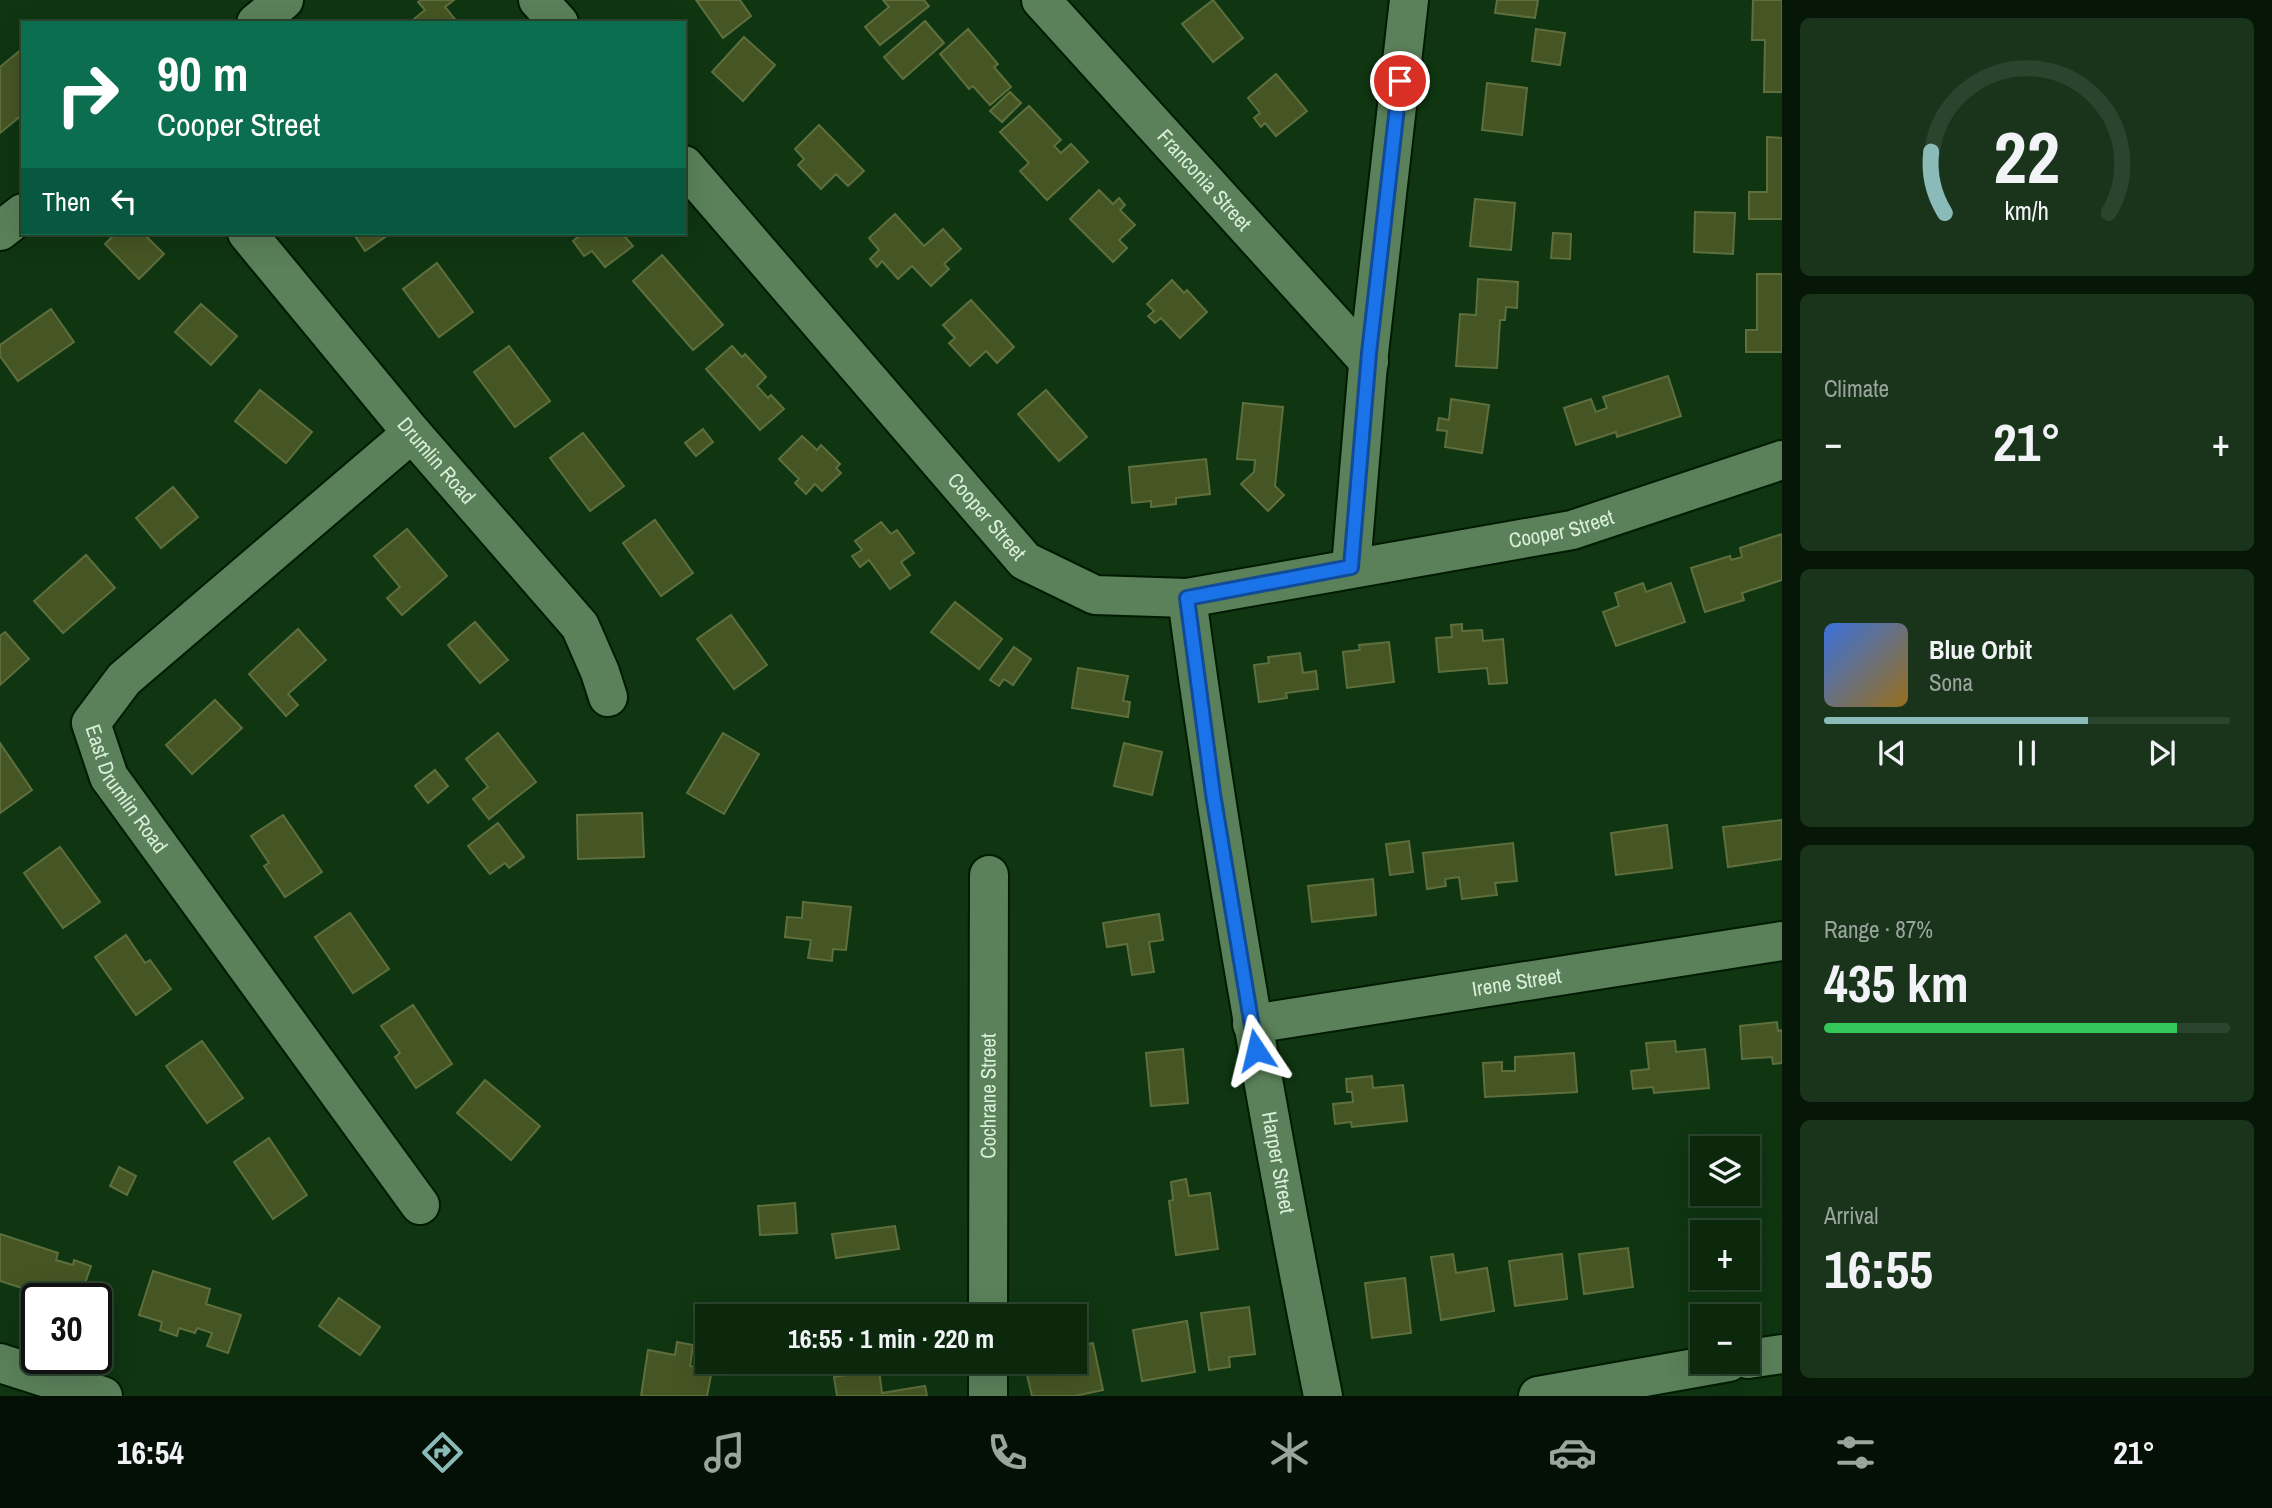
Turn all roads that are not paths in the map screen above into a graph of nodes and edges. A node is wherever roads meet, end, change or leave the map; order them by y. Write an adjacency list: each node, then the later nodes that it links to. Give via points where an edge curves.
1 (284, 0): 5 (street)
2 (538, 0): 6 (street)
3 (1041, 0): 11 (street, Franconia Street)
4 (1409, 0): 11 (street)
5 (258, 21)
6 (557, 21)
7 (686, 167): 15 (street, Cooper Street, via 1025,561 1095,595)
8 (21, 215): 9 (street)
9 (0, 231)
10 (249, 235): 12 (street, Drumlin Road)
11 (1369, 362): 14 (street)
12 (412, 433): 16 (street, Drumlin Road, via 580,626); 20 (street, East Drumlin Road, via 124,679 92,723 109,777)
13 (1782, 460): 14 (street, Cooper Street, via 1572,530)
14 (1351, 567): 15 (street, Cooper Street)
15 (1187, 598): 19 (street, Harper Street, via 1213,794)
16 (608, 697)
17 (989, 875): 21 (street, Cochrane Street)
18 (1782, 941): 19 (street, Irene Street)
19 (1252, 1024): 29 (street, Harper Street)
20 (420, 1205)
21 (988, 1304)
22 (1782, 1354): 23 (street)
23 (1760, 1357)
24 (0, 1363): 27 (street)
25 (1690, 1368): 30 (street)
26 (988, 1374): 28 (street)
27 (103, 1396)
28 (988, 1396)
29 (1323, 1396)
30 (1538, 1396)

